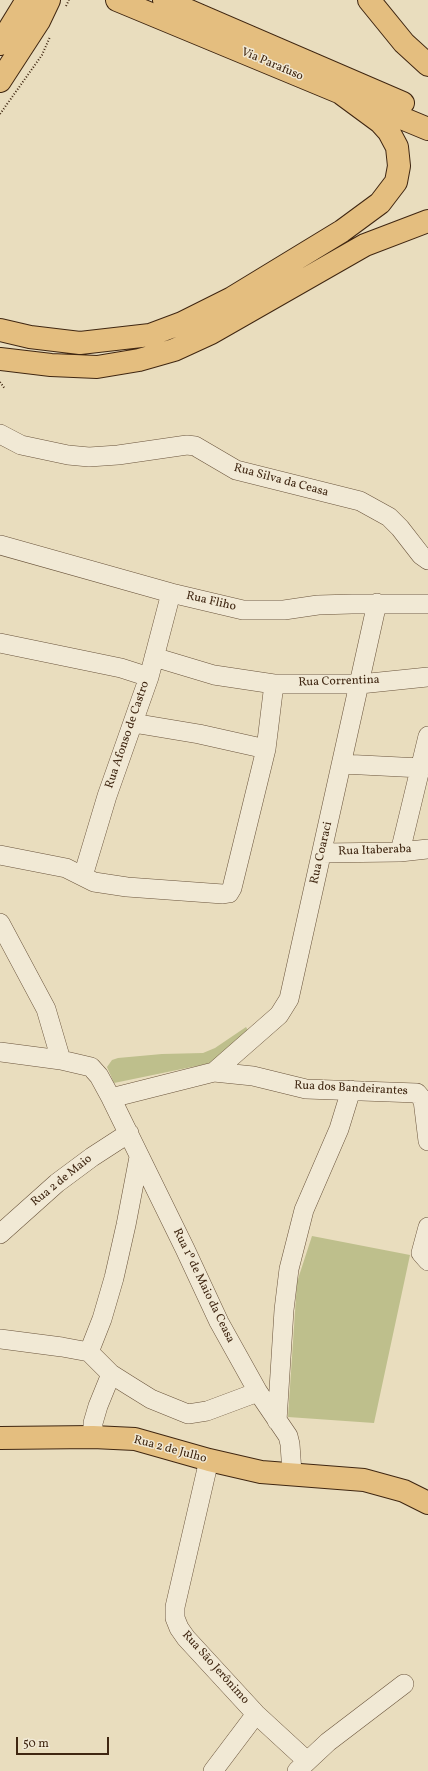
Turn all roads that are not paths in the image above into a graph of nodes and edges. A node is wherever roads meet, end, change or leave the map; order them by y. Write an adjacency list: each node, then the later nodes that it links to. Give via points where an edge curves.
1 (27, 0): 6 (main road)
2 (49, 0): 8 (main road, via 39,21)
3 (164, 0): 10 (main road, Via Parafuso)
4 (369, 0): 7 (main road, via 404,43)
5 (120, 1): 9 (main road, Via Parafuso)
6 (0, 44)
7 (428, 65)
8 (0, 81)
9 (342, 94): 11 (main road, Via Parafuso); 13 (main road, via 380,122 389,132 396,147 399,166 396,182 380,203 342,231 232,298 182,323 150,335 80,343 30,337)
10 (428, 113)
11 (428, 129)
12 (428, 221): 14 (main road, via 365,245 211,333 174,350 139,360 97,367)
13 (0, 330)
14 (0, 359)
15 (0, 434): 17 (street, Rua Silva da Ceasa, via 21,445 89,457 195,446 236,470 365,504 389,518)
16 (0, 545): 18 (street, Rua Fliho)
17 (428, 560)
18 (171, 592): 19 (street, Rua Fliho, via 225,606 264,611 318,605); 22 (street, Rua Afonso de Castro)
19 (377, 603): 20 (street, Rua Fliho); 26 (street, Rua Coaraci)
20 (428, 604)
21 (0, 643): 23 (street, via 121,668)
22 (154, 657): 23 (street, Rua Afonso de Castro); 25 (street, Rua Correntina, via 214,675)
23 (148, 677): 27 (street, Rua Afonso de Castro)
24 (428, 677): 26 (street, Rua Correntina)
25 (274, 684): 26 (street, Rua Correntina); 29 (street)
26 (360, 684): 30 (street, Rua Coaraci)
27 (133, 723): 29 (street); 36 (street, Rua Afonso de Castro)
28 (428, 736): 31 (street)
29 (266, 749): 36 (street, via 229,893 127,886 94,882)
30 (342, 764): 31 (street); 34 (street, Rua Coaraci)
31 (421, 768): 33 (street)
32 (428, 849): 33 (street, Rua Itaberaba)
33 (400, 852): 34 (street, Rua Itaberaba)
34 (322, 853): 40 (street, Rua Coaraci, via 285,1008)
35 (0, 855): 36 (street, via 55,865)
36 (82, 876)
37 (0, 923): 39 (street, via 46,1009)
38 (0, 1052): 39 (street)
39 (61, 1060): 42 (street, via 86,1065 95,1070)
40 (214, 1072): 41 (street, Rua dos Bandeirantes, via 252,1076 306,1089); 42 (street, Rua dos Bandeirantes)
41 (351, 1090): 44 (street, Rua dos Bandeirantes, via 414,1093 422,1097); 53 (street, via 340,1129 304,1210 289,1269)
42 (111, 1098): 43 (street, Rua 1º de Maio da Ceasa)
43 (129, 1133): 45 (street, Rua 1º de Maio da Ceasa); 47 (street, Rua 2 de Maio, via 57,1183)
44 (428, 1141)
45 (139, 1157): 50 (street, via 114,1278); 52 (street, Rua 1º de Maio da Ceasa, via 186,1248 219,1322)
46 (428, 1227): 48 (street)
47 (0, 1234)
48 (424, 1256)
49 (0, 1339): 50 (street, via 62,1346)
50 (89, 1352): 51 (street)
51 (110, 1374): 52 (street, via 151,1399 188,1414 207,1412); 54 (street, via 93,1423)
52 (258, 1392): 53 (street, Rua 1º de Maio da Ceasa)
53 (277, 1421): 57 (street, Rua 1º de Maio da Ceasa, via 288,1436)
54 (93, 1437): 55 (main road, Rua 2 de Julho); 56 (main road, Rua 2 de Julho, via 135,1439)
55 (0, 1438)
56 (209, 1460): 57 (main road, Rua 2 de Julho, via 261,1472); 60 (street, Rua São Jerônimo, via 175,1607 175,1618 186,1638)
57 (292, 1473): 58 (main road, Rua 2 de Julho, via 364,1480 404,1491)
58 (427, 1501)
59 (404, 1684): 61 (street)
60 (256, 1714): 61 (street, Rua São Jerônimo); 62 (street)
61 (302, 1766)
62 (213, 1771)

